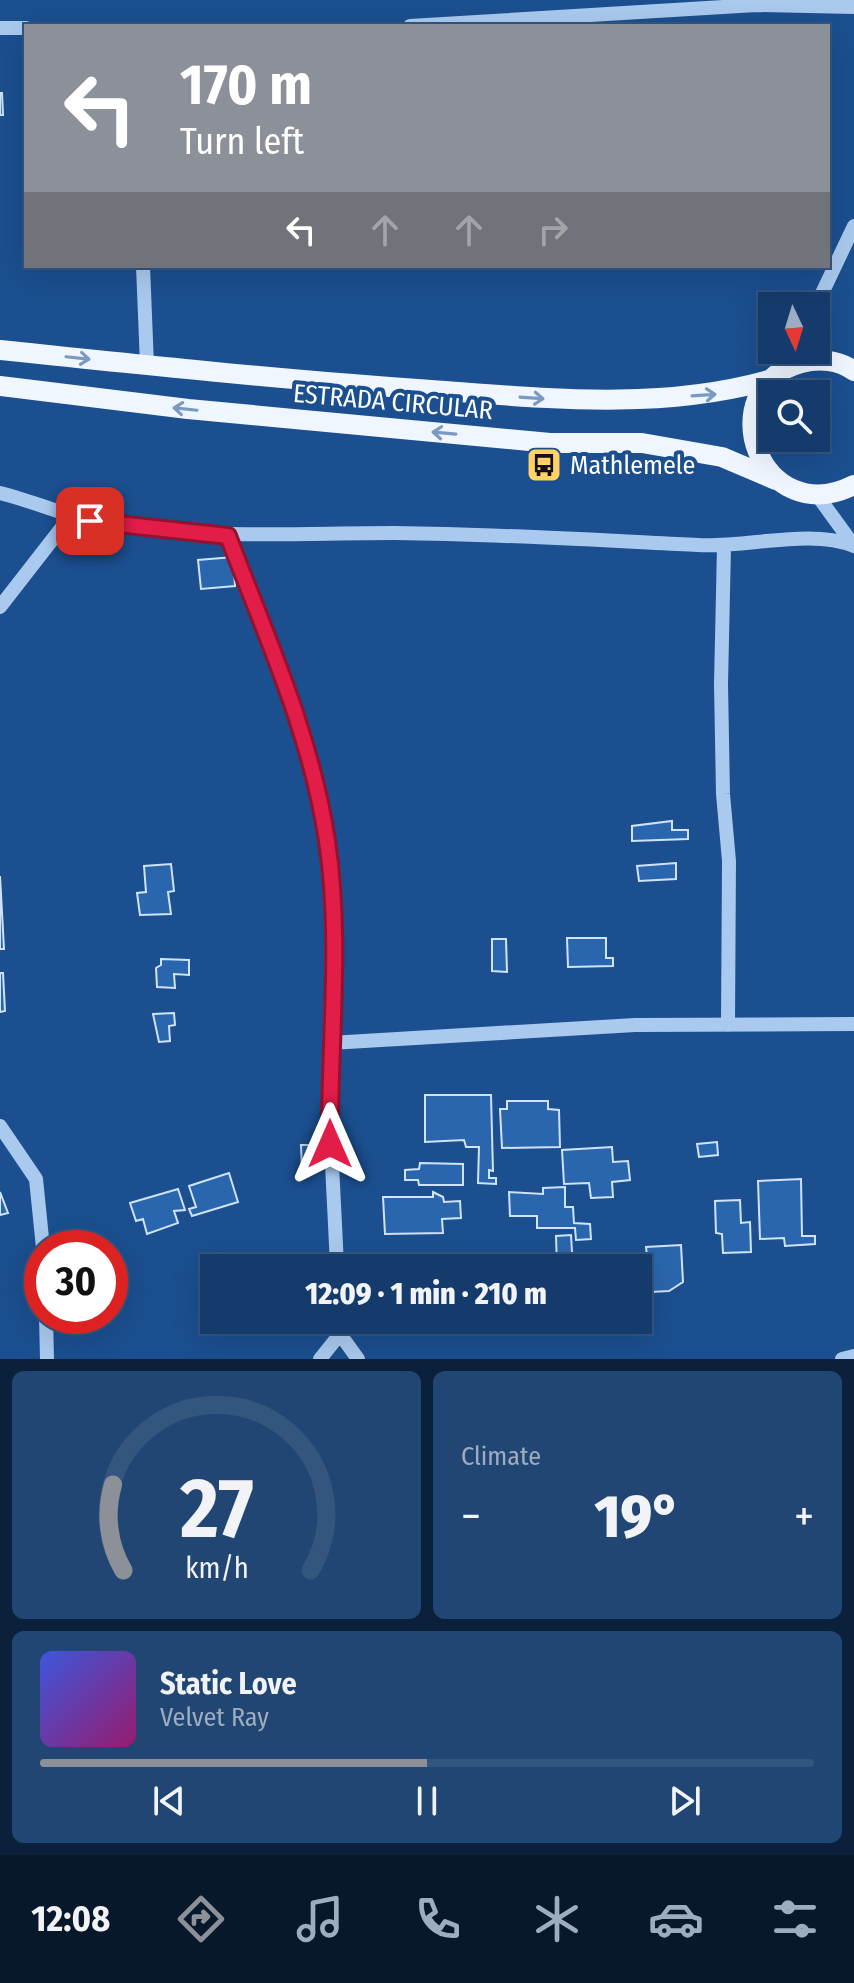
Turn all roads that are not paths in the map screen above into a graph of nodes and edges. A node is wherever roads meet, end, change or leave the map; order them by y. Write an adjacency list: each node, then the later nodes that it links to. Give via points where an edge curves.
1 (854, 7): 2 (street, via 756,5)
2 (443, 24)
3 (0, 28): 4 (street)
4 (24, 28)
5 (854, 226): 7 (street)
6 (143, 268): 10 (street)
7 (823, 292)
8 (0, 350): 10 (main road, ESTRADA CIRCULAR, one-way to 10)
9 (783, 364): 12 (street)
10 (147, 365): 12 (main road, ESTRADA CIRCULAR, one-way to 12, via 557,399 723,393)
11 (854, 371): 12 (main road, ESTRADA CIRCULAR, via 810,361)
12 (775, 376): 14 (main road, via 754,407 751,428 755,449)
13 (0, 386): 14 (main road, ESTRADA CIRCULAR, one-way to 13, via 722,457 642,443 550,443)
14 (776, 480): 17 (main road, ESTRADA CIRCULAR)
15 (854, 485): 17 (main road)
16 (0, 493): 18 (street)
17 (817, 495): 20 (street)
18 (70, 517): 19 (street); 22 (street)
19 (228, 536): 21 (street, via 485,534); 25 (street, via 298,719 327,842)
20 (854, 546): 21 (street, via 815,539)
21 (724, 547): 24 (street, via 721,684 729,861)
22 (0, 607)
23 (854, 1024): 24 (street)
24 (728, 1025): 25 (street, via 542,1029)
25 (330, 1043): 28 (street)
26 (0, 1126): 27 (street, via 40,1189)
27 (42, 1230)
28 (336, 1254)
29 (46, 1334): 33 (street)
30 (336, 1334): 34 (street)
31 (344, 1334): 35 (street)
32 (854, 1356): 36 (street)
33 (47, 1359)
34 (320, 1359)
35 (358, 1359)
36 (842, 1359)

